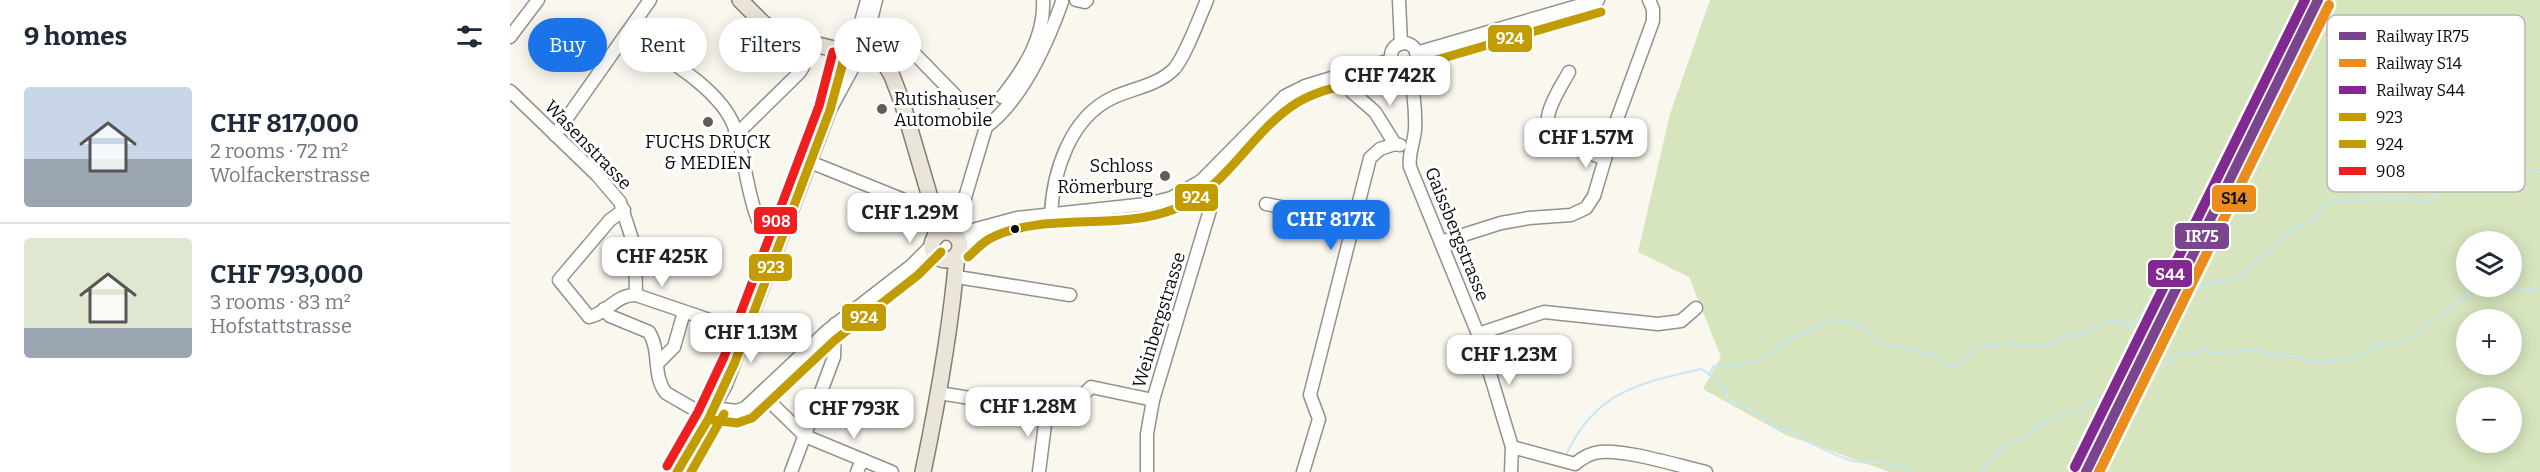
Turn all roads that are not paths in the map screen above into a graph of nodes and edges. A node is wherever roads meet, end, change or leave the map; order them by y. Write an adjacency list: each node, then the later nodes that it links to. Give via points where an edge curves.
1 (538, 0): 18 (street)
2 (650, 0): 14 (street)
3 (740, 0): 15 (main road)
4 (867, 0): 16 (street)
5 (876, 0): 17 (street)
6 (1043, 0): 32 (street, via 1044,18 1037,40)
7 (1076, 0): 8 (street)
8 (1087, 0)
9 (1207, 0): 43 (street, via 1176,68 1159,81 1111,98 1095,108 1078,128 1066,149 1052,193)
10 (1399, 0): 20 (street)
11 (1598, 0): 21 (street)
12 (1649, 0): 37 (street, via 1653,21)
13 (1062, 2): 32 (street, via 1029,76 996,120)
14 (637, 18)
15 (759, 18)
16 (862, 18)
17 (868, 18)
18 (510, 37)
19 (619, 44): 34 (street)
20 (1401, 44): 21 (street, via 1411,45); 23 (street, via 1392,50)
21 (1416, 53): 24 (street, via 1416,62)
22 (921, 59): 32 (street)
23 (1391, 60): 24 (street, via 1396,67); 39 (street, via 1305,86 1285,96)
24 (1409, 68): 36 (street, Gaissbergstrasse, via 1415,128)
25 (682, 72): 33 (street, via 707,90 726,111)
26 (800, 72): 33 (street)
27 (845, 72): 38 (street)
28 (889, 72): 42 (main road)
29 (1569, 72): 37 (street, via 1550,109 1550,133 1560,144)
30 (510, 91): 34 (street, Wasenstrasse)
31 (1352, 92): 35 (street, via 1376,112)
32 (987, 126): 42 (street, via 961,211)
33 (735, 132): 45 (street, via 758,220)
34 (555, 135): 41 (street, Wasenstrasse, via 614,193)
35 (1395, 144): 36 (street, Gaissbergstrasse); 44 (street, via 1370,158)
36 (1410, 148): 46 (street, Gaissbergstrasse, via 1410,167)
37 (1604, 158): 46 (street, via 1594,196 1580,213 1501,223)
38 (810, 162): 42 (street); 45 (street)
39 (1201, 181): 43 (street, via 1161,201); 60 (street, Weinbergstrasse, via 1210,210)
40 (1266, 204): 44 (street)
41 (624, 210): 49 (street, Wasenstrasse, via 635,248); 52 (street, via 613,216 559,280 586,316 592,317)
42 (935, 211): 47 (main road)
43 (1051, 214): 47 (street, via 1001,221)
44 (1354, 221): 73 (street, via 1310,395 1319,419)
45 (781, 235): 55 (street)
46 (1441, 242): 56 (street, Gaissbergstrasse)
47 (946, 246): 48 (main road); 54 (street)
48 (955, 282): 50 (street); 59 (main road)
49 (636, 295): 52 (street, via 625,295); 53 (street)
50 (1070, 295)
51 (1696, 308): 56 (street, via 1681,321 1658,324 1544,312)
52 (604, 309): 57 (street, via 610,316 649,332)
53 (684, 312): 55 (street); 57 (street, via 674,347)
54 (835, 324): 58 (street); 63 (street, via 834,357)
55 (745, 332): 62 (street)
56 (1478, 334): 64 (street, Gaissbergstrasse)
57 (658, 363): 62 (street, via 659,381 666,393)
58 (761, 393): 62 (street, via 741,410); 63 (street)
59 (939, 393): 61 (street); 70 (main road)
60 (1153, 400): 61 (street, via 1095,387 1070,406); 72 (street, Weinbergstrasse, via 1147,434)
61 (1047, 408): 71 (street)
62 (712, 413): 66 (street)
63 (805, 436): 65 (street); 67 (street)
64 (1512, 447): 74 (street, Gaissbergstrasse); 75 (street, via 1575,464 1598,452 1615,452)
65 (862, 460): 68 (street); 69 (street)
66 (676, 472)
67 (791, 472)
68 (857, 472)
69 (892, 472)
70 (923, 472)
71 (1039, 472)
72 (1147, 472)
73 (1304, 472)
74 (1511, 472)
75 (1706, 472)

